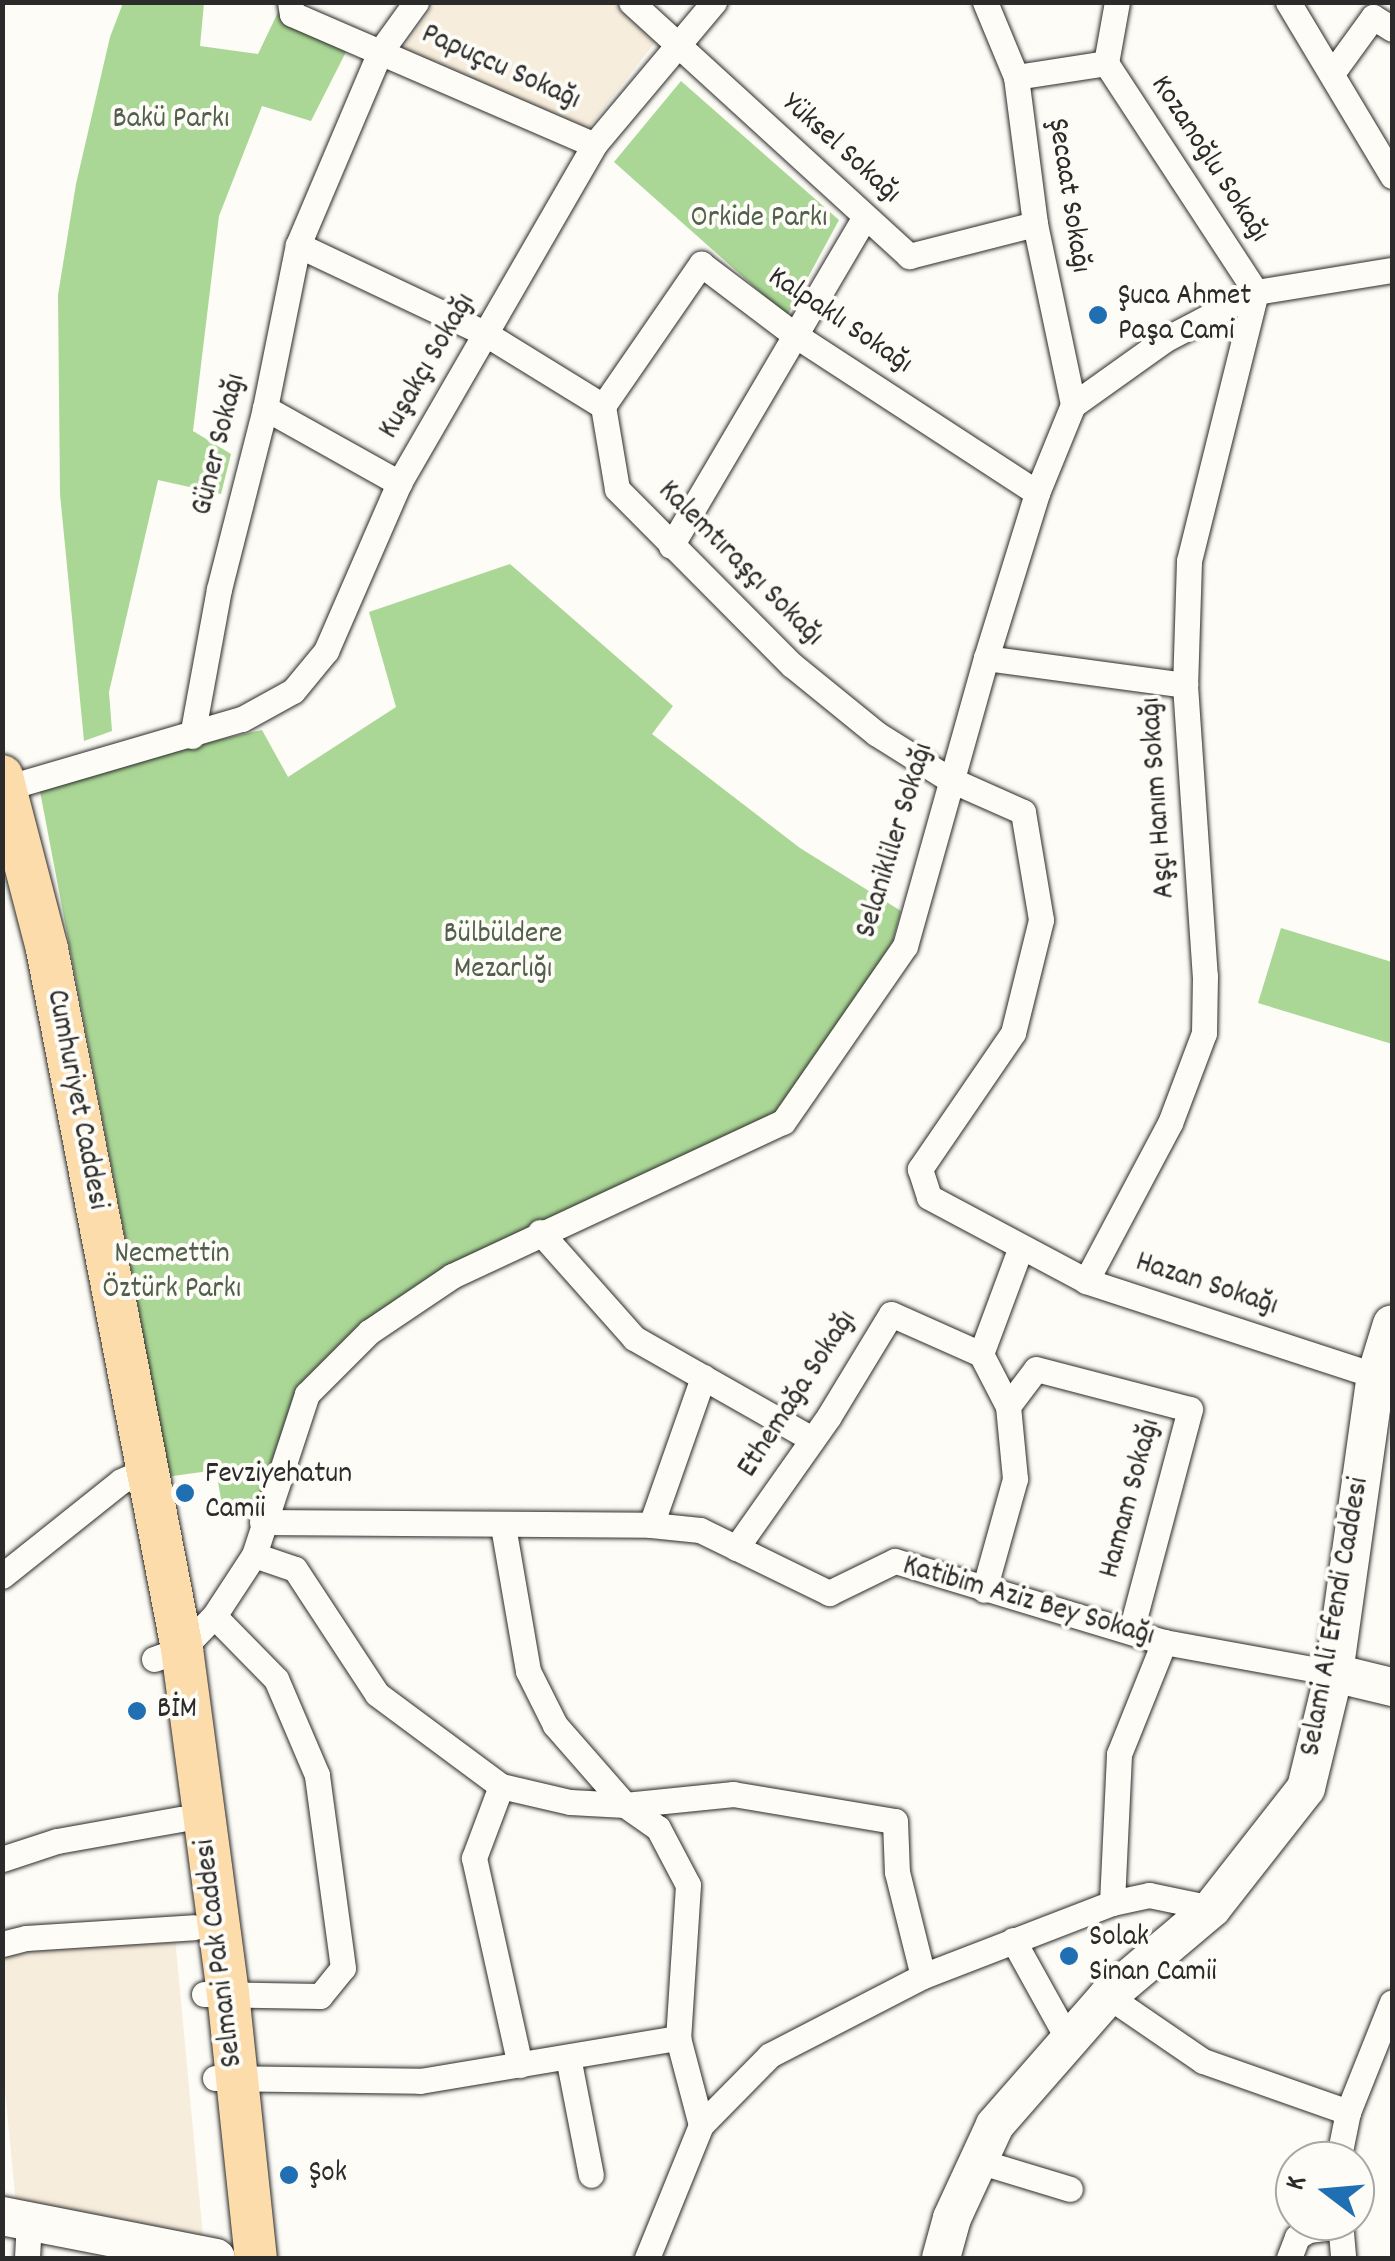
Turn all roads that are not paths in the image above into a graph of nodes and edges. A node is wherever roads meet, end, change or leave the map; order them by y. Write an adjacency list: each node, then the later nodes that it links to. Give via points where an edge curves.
1 (290, 2): 10 (street, Papuçcu Sokağı, via 292,14)
2 (416, 2): 10 (street, Güner Sokağı)
3 (631, 2): 9 (street, Yüksel Sokağı)
4 (714, 2): 9 (street, Kuşakçı Sokağı)
5 (985, 2): 13 (street, Şecaat Sokağı)
6 (1117, 2): 11 (street, Kozanoğlu Sokağı)
7 (1288, 2): 12 (street)
8 (1392, 28): 12 (street, via 1374,17)
9 (678, 46): 14 (street, Kuşakçı Sokağı); 16 (street, Yüksel Sokağı)
10 (380, 52): 14 (street, Papuçcu Sokağı); 18 (street, Güner Sokağı)
11 (1106, 62): 13 (street, Kozanoğlu Sokağı); 20 (street, Kozanoğlu Sokağı)
12 (1333, 72): 15 (street)
13 (1016, 77): 17 (street, Şecaat Sokağı)
14 (594, 146): 21 (street, Kuşakçı Sokağı)
15 (1392, 176)
16 (865, 217): 17 (street, Yüksel Sokağı, via 909,256); 22 (street)
17 (1036, 224): 23 (street, Şecaat Sokağı)
18 (298, 246): 21 (street); 25 (street, Güner Sokağı)
19 (1392, 270): 20 (street)
20 (1256, 292): 23 (street, via 1164,340); 30 (street, Aşçı Hanım Sokağı, via 1188,561)
21 (486, 334): 24 (street); 26 (street, Kuşakçı Sokağı)
22 (795, 335): 24 (street, Kalpaklı Sokağı, via 700,264); 27 (street, Kalpaklı Sokağı); 28 (street)
23 (1073, 405): 27 (street, Selanikliler Sokağı)
24 (603, 406): 28 (street, Kalemtıraşçı Sokağı, via 617,489)
25 (265, 408): 26 (street); 31 (street, Güner Sokağı, via 219,589)
26 (399, 482): 31 (street, Kuşakçı Sokağı, via 326,651 293,691 242,720)
27 (1038, 493): 29 (street, Selanikliler Sokağı)
28 (672, 546): 32 (street, Kalemtıraşçı Sokağı, via 792,665 877,734)
29 (986, 658): 30 (street); 32 (street, Selanikliler Sokağı)
30 (1185, 685): 38 (street, Aşçı Hanım Sokağı, via 1204,1032 1170,1122)
31 (192, 736): 33 (street)
32 (949, 779): 36 (street, Selanikliler Sokağı, via 905,946 783,1122); 37 (street, Kalemtıraşçı Sokağı, via 1023,812 1041,920 1013,1033 920,1168 929,1197)
33 (4, 785): 35 (main road, Cumhuriyet Caddesi, via 40,917)
34 (2, 860): 35 (main road, Cumhuriyet Caddesi)
35 (86, 1210): 45 (main road, Cumhuriyet Caddesi)
36 (540, 1232): 42 (street, via 634,1338); 46 (street, Selanikliler Sokağı, via 452,1276 369,1332 307,1394)
37 (1020, 1249): 38 (street, Hazan Sokağı); 40 (street)
38 (1086, 1281): 41 (street, Hazan Sokağı)
39 (1392, 1324): 41 (street, Selami Ali Efendi Caddesi)
40 (981, 1354): 43 (street); 44 (street, Ethemağa Sokağı, via 891,1314)
41 (1376, 1376): 57 (street, Selami Ali Efendi Caddesi)
42 (703, 1378): 44 (street); 47 (street)
43 (1008, 1406): 52 (street, via 1014,1479); 54 (street, Hamam Sokağı, via 1036,1369 1190,1409)
44 (812, 1439): 49 (street, Ethemağa Sokağı)
45 (134, 1476): 51 (street); 56 (main road, Cumhuriyet Caddesi)
46 (262, 1522): 48 (street, Katibim Aziz Bey Sokağı); 50 (street, Selanikliler Sokağı)
47 (651, 1525): 48 (street, Katibim Aziz Bey Sokağı); 49 (street, Katibim Aziz Bey Sokağı, via 700,1530)
48 (503, 1526): 60 (street, via 528,1671 554,1725)
49 (736, 1548): 52 (street, Katibim Aziz Bey Sokağı, via 829,1593 896,1561)
50 (254, 1555): 53 (street, Selanikliler Sokağı); 59 (street, via 296,1569 377,1694)
51 (2, 1576)
52 (984, 1590): 54 (street, Katibim Aziz Bey Sokağı)
53 (214, 1616): 56 (street, Selanikliler Sokağı); 69 (street, via 276,1680 317,1775 344,1968 320,1996)
54 (1131, 1630): 55 (street, Katibim Aziz Bey Sokağı)
55 (1164, 1642): 57 (street, Katibim Aziz Bey Sokağı); 63 (street, via 1119,1754)
56 (168, 1654): 61 (main road, Selmani Pak Caddesi); 69 (main road, Selmani Pak Caddesi)
57 (1334, 1673): 58 (street, Katibim Aziz Bey Sokağı); 64 (street, Selami Ali Efendi Caddesi, via 1306,1788)
58 (1392, 1686)
59 (501, 1786): 60 (street, via 570,1802); 75 (street, via 474,1858)
60 (625, 1805): 68 (street, via 733,1794 895,1822 897,1872); 72 (street, via 658,1828 688,1885)
61 (181, 1819): 62 (street, via 57,1841); 65 (main road, Selmani Pak Caddesi)
62 (2, 1859)
63 (1112, 1902): 64 (street, via 1149,1895); 66 (street)
64 (1212, 1908): 70 (street, Selami Ali Efendi Caddesi)
65 (194, 1926): 67 (street); 69 (main road, Selmani Pak Caddesi)
66 (1013, 1940): 68 (street); 73 (street)
67 (2, 1944)
68 (923, 1976): 78 (street, via 770,2055)
69 (216, 1994): 76 (main road, Selmani Pak Caddesi)
70 (1108, 1996): 73 (street, Selami Ali Efendi Caddesi); 77 (street, via 1203,2061)
71 (1392, 2002): 77 (street)
72 (678, 2038): 74 (street); 78 (street)
73 (1069, 2041): 80 (street, Selami Ali Efendi Caddesi, via 994,2125)
74 (568, 2057): 75 (street); 81 (street)
75 (520, 2065): 76 (street, via 420,2081)
76 (225, 2077): 86 (main road, Selmani Pak Caddesi); 87 (main road, Selmani Pak Caddesi)
77 (1348, 2112): 79 (street)
78 (701, 2126): 88 (street)
79 (1342, 2141)
80 (978, 2161): 82 (street); 89 (street, Selami Ali Efendi Caddesi)
81 (592, 2175)
82 (1070, 2190)
83 (16, 2218): 84 (street); 85 (street)
84 (27, 2258)
85 (216, 2258)
86 (240, 2258)
87 (256, 2258)
88 (647, 2258)
89 (941, 2258)

